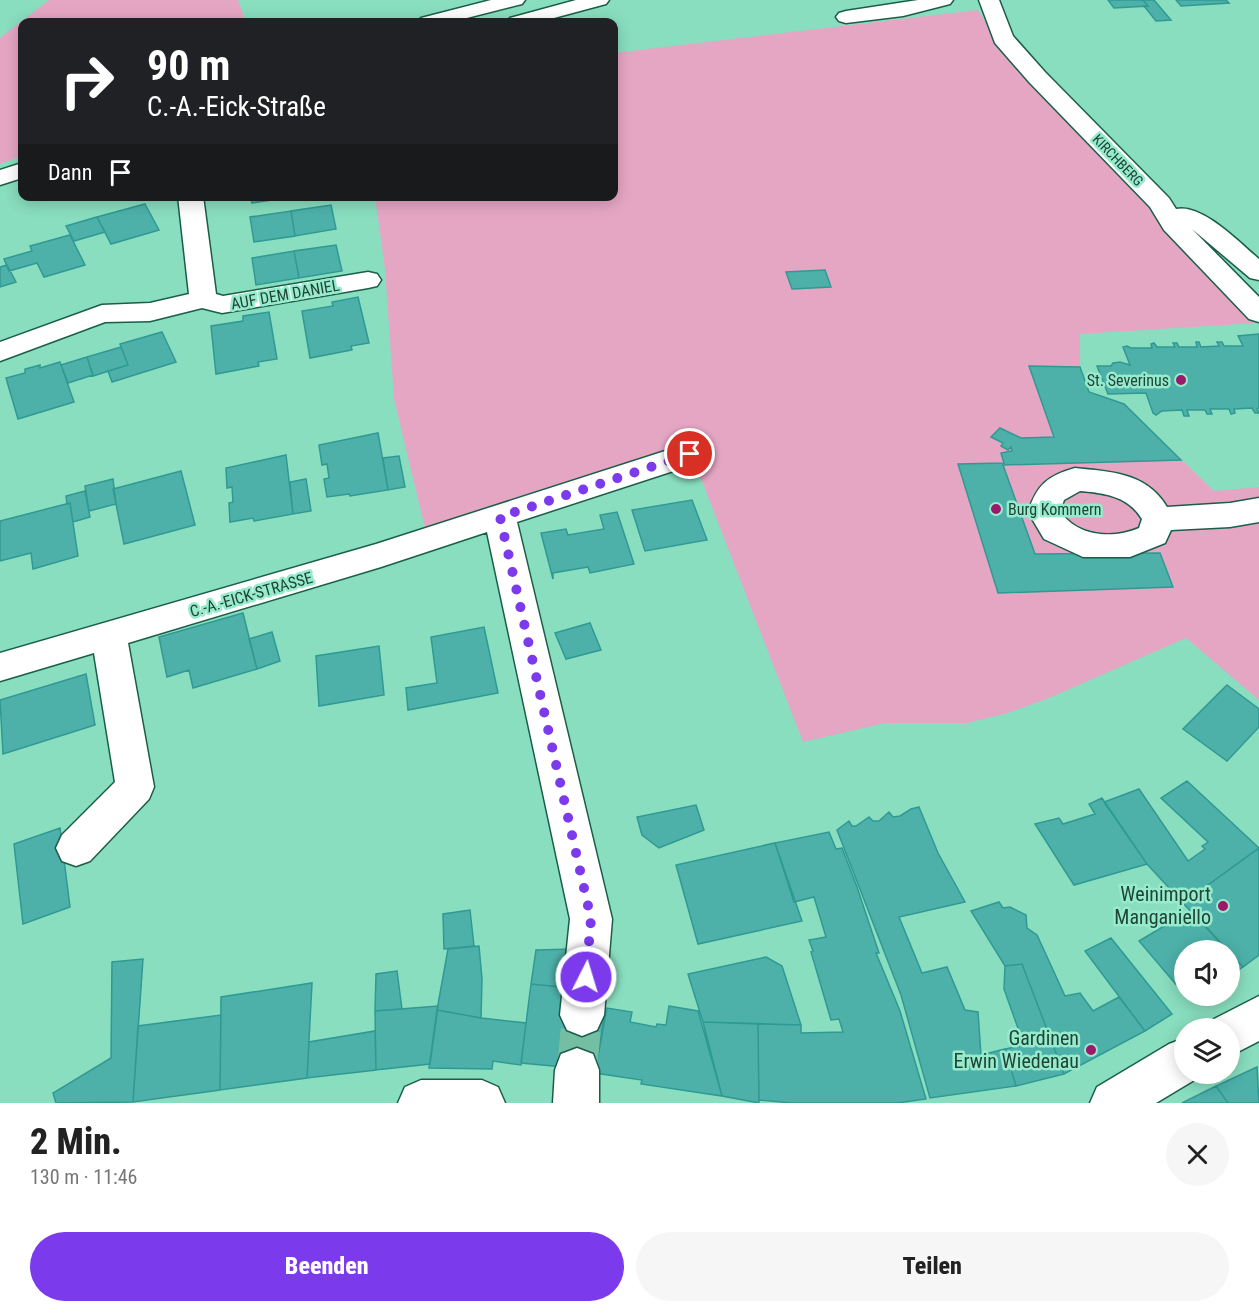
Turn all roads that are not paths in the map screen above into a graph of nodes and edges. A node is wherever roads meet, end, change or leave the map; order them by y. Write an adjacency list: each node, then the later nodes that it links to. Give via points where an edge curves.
1 (515, 0): 6 (street)
2 (599, 0): 7 (street)
3 (943, 0): 5 (street)
4 (988, 0): 11 (street, KIRCHBERG, via 1003,38)
5 (846, 17)
6 (444, 18)
7 (531, 18)
8 (18, 171): 9 (street)
9 (0, 178)
10 (191, 201): 14 (street)
11 (1160, 203): 12 (street, via 1201,224); 15 (street, KIRCHBERG, via 1173,225)
12 (1259, 272)
13 (368, 280): 14 (street, AUF DEM DANIEL, via 222,305)
14 (203, 299): 16 (street, AUF DEM DANIEL, via 150,312 102,314)
15 (1259, 313)
16 (0, 352)
17 (690, 454): 19 (street, C.-A.-EICK-STRASSE)
18 (1259, 510): 20 (street)
19 (500, 517): 21 (street, C.-A.-EICK-STRASSE); 24 (street, via 591,919)
20 (1158, 519)
21 (108, 636): 22 (street, C.-A.-EICK-STRASSE); 23 (street, via 135,787)
22 (0, 667)
23 (76, 848)
24 (582, 1015)
25 (1259, 1017): 26 (street)
26 (1240, 1028)
27 (1174, 1067): 30 (street)
28 (421, 1103): 29 (street)
29 (482, 1103)
30 (1113, 1103)

